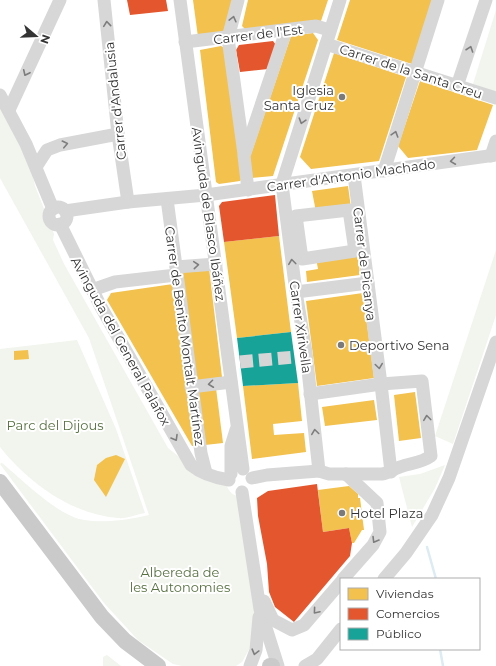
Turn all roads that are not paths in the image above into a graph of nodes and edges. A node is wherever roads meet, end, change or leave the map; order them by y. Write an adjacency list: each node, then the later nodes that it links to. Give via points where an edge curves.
1 (60, 0): 17 (street, one-way to 17)
2 (104, 0): 18 (street, Carrer d'Andalusia, one-way to 2)
3 (180, 0): 11 (street, Avinguda de Blasco Ibáñez)
4 (238, 0): 10 (street, one-way to 4)
5 (340, 0): 8 (street)
6 (438, 0): 13 (street)
7 (486, 0): 14 (street, one-way to 7)
8 (330, 30): 9 (street, Carrer de l'Est, via 316,26); 12 (street)
9 (286, 31): 10 (street, Carrer de l'Est); 20 (street)
10 (228, 38): 11 (street, Carrer de l'Est); 20 (street)
11 (185, 42): 27 (street, Avinguda de Blasco Ibáñez)
12 (326, 44): 13 (street, Carrer de la Santa Creu); 25 (street, one-way to 25)
13 (414, 73): 14 (street, Carrer de la Santa Creu); 23 (street, one-way to 13)
14 (457, 86): 16 (street, Carrer de la Santa Creu)
15 (0, 95): 17 (street)
16 (496, 98)
17 (9, 110): 22 (street)
18 (118, 134): 22 (street, one-way to 18, via 47,150 60,145); 29 (street, Carrer d'Andalusia)
19 (496, 141): 21 (street)
20 (244, 156): 26 (street)
21 (494, 156): 23 (street, Carrer d'Antonio Machado, one-way to 23)
22 (36, 167): 30 (street)
23 (384, 171): 24 (street, Carrer d'Antonio Machado)
24 (354, 175): 25 (street, Carrer d'Antonio Machado); 34 (street, Carrer de Picanya)
25 (282, 184): 26 (street, Carrer d'Antonio Machado); 36 (street, Carrer Xirivella, one-way to 25)
26 (248, 190): 27 (street, Carrer d'Antonio Machado)
27 (206, 195): 28 (street, Carrer d'Antonio Machado); 32 (street, Avinguda de Blasco Ibáñez)
28 (167, 199): 29 (street, Carrer d'Antonio Machado); 33 (street, Carrer de Benito Montalt Martínez)
29 (128, 202): 30 (street, Carrer d'Antonio Machado)
30 (59, 210): 35 (street, Avinguda del General Palafox, via 66,219 60,224)
31 (349, 210): 31 (street, via 355,251 302,259 296,216)
32 (216, 264): 33 (street, one-way to 32); 38 (street, Avinguda de Blasco Ibáñez, via 235,363)
33 (176, 271): 35 (street, via 115,282); 40 (street, Carrer de Benito Montalt Martínez)
34 (368, 283): 36 (street); 39 (street, Carrer de Picanya, one-way to 39)
35 (92, 290): 43 (street, Avinguda del General Palafox, one-way to 43)
36 (296, 292): 41 (street, Carrer Xirivella, via 300,355)
37 (496, 342): 53 (street, via 469,423 432,515)
38 (231, 382): 40 (street, one-way to 40); 47 (street, Avinguda de Blasco Ibáñez, via 236,429 231,446)
39 (381, 384): 41 (street); 45 (street, Carrer de Picanya); 45 (street, one-way to 39, via 431,456 422,380)
40 (191, 387): 42 (street, Carrer de Benito Montalt Martínez)
41 (310, 394): 44 (street, Carrer Xirivella, one-way to 41)
42 (200, 451): 43 (street, via 196,455); 46 (street, Carrer de Benito Montalt Martínez)
43 (185, 455): 46 (street, Avinguda del General Palafox, via 191,465)
44 (319, 471): 48 (street); 49 (street)
45 (391, 472): 48 (street)
46 (206, 473): 47 (street, Avinguda del General Palafox, via 218,478)
47 (235, 474): 49 (street, via 249,472); 51 (street, via 234,490)
48 (346, 474): 52 (street, one-way to 52, via 377,503 380,532 373,545)
49 (252, 478): 51 (street, via 250,488)
50 (0, 482): 59 (main road, via 102,617 125,641)
51 (242, 492): 55 (street)
52 (344, 578)
53 (385, 578)
54 (340, 583): 55 (street, one-way to 55, via 304,625 292,630 273,620)
55 (258, 589): 56 (street)
56 (260, 609): 60 (street, one-way to 60, via 256,650); 61 (street)
57 (340, 631): 58 (street)
58 (315, 662): 62 (street)
59 (158, 664)
60 (250, 666)
61 (278, 666)
62 (305, 666)

